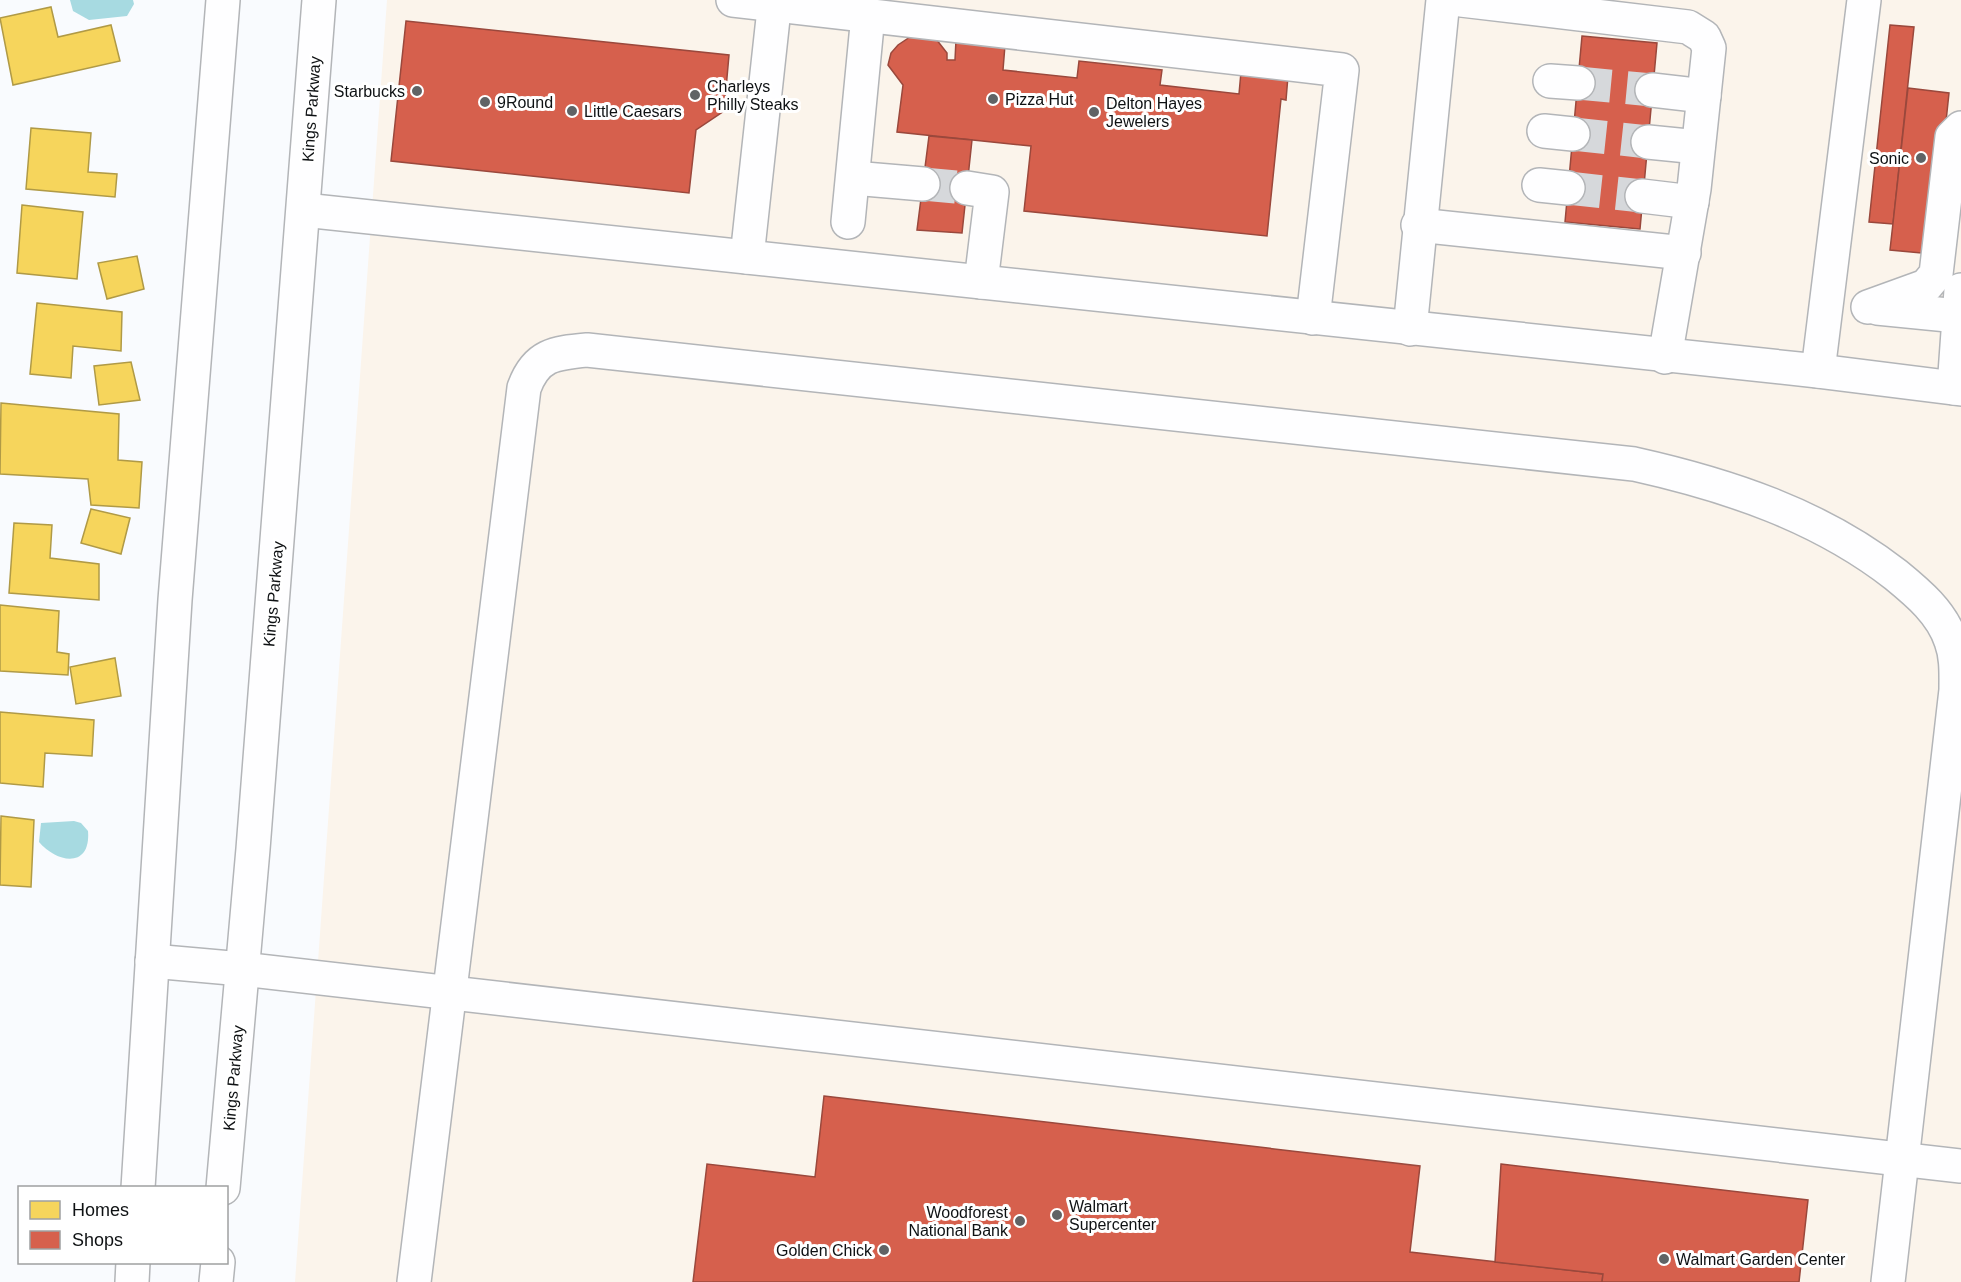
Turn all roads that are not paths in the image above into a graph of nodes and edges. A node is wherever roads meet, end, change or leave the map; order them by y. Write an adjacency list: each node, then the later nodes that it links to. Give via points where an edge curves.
1 (223, 0): 33 (street, via 175,600)
2 (319, 0): 19 (street, Kings Parkway)
3 (733, 0): 7 (street)
4 (1443, 0): 21 (street)
5 (1461, 0): 10 (street, via 1688,27 1704,37 1709,48)
6 (1864, 0): 25 (street)
7 (775, 2): 8 (street); 23 (street)
8 (868, 15): 14 (street); 28 (street, via 1342,70)
9 (1652, 90): 10 (street)
10 (1704, 96): 13 (street)
11 (1961, 128): 27 (street, via 1952,137 1936,274 1926,286)
12 (1648, 142): 13 (street)
13 (1698, 147): 18 (street)
14 (853, 178): 15 (street); 20 (street)
15 (923, 184)
16 (967, 188): 24 (street, via 992,192)
17 (1642, 196): 18 (street)
18 (1692, 202): 22 (street)
19 (304, 210): 23 (street); 34 (street, Kings Parkway)
20 (848, 222)
21 (1419, 225): 22 (street); 29 (street)
22 (1684, 253): 30 (street)
23 (747, 257): 24 (street)
24 (981, 282): 28 (street)
25 (1828, 302): 27 (street); 31 (street)
26 (1960, 303): 27 (street); 32 (street)
27 (1868, 307)
28 (1313, 318): 29 (street)
29 (1410, 329): 30 (street)
30 (1665, 357): 31 (street)
31 (1818, 371): 32 (street)
32 (1957, 389)
33 (152, 962): 34 (street); 38 (street)
34 (242, 969): 35 (street); 39 (street, Kings Parkway)
35 (450, 993): 36 (street); 36 (street, via 524,388 530,371 558,352 628,354 1634,464 1732,489 1784,508 1839,536 1921,595 1951,640 1957,665 1956,690); 44 (street)
36 (1903, 1159): 37 (street); 45 (street)
37 (1961, 1166)
38 (138, 1186)
39 (223, 1186)
40 (133, 1264): 42 (street)
41 (218, 1264): 43 (street)
42 (132, 1282)
43 (216, 1282)
44 (414, 1282)
45 (1888, 1282)

